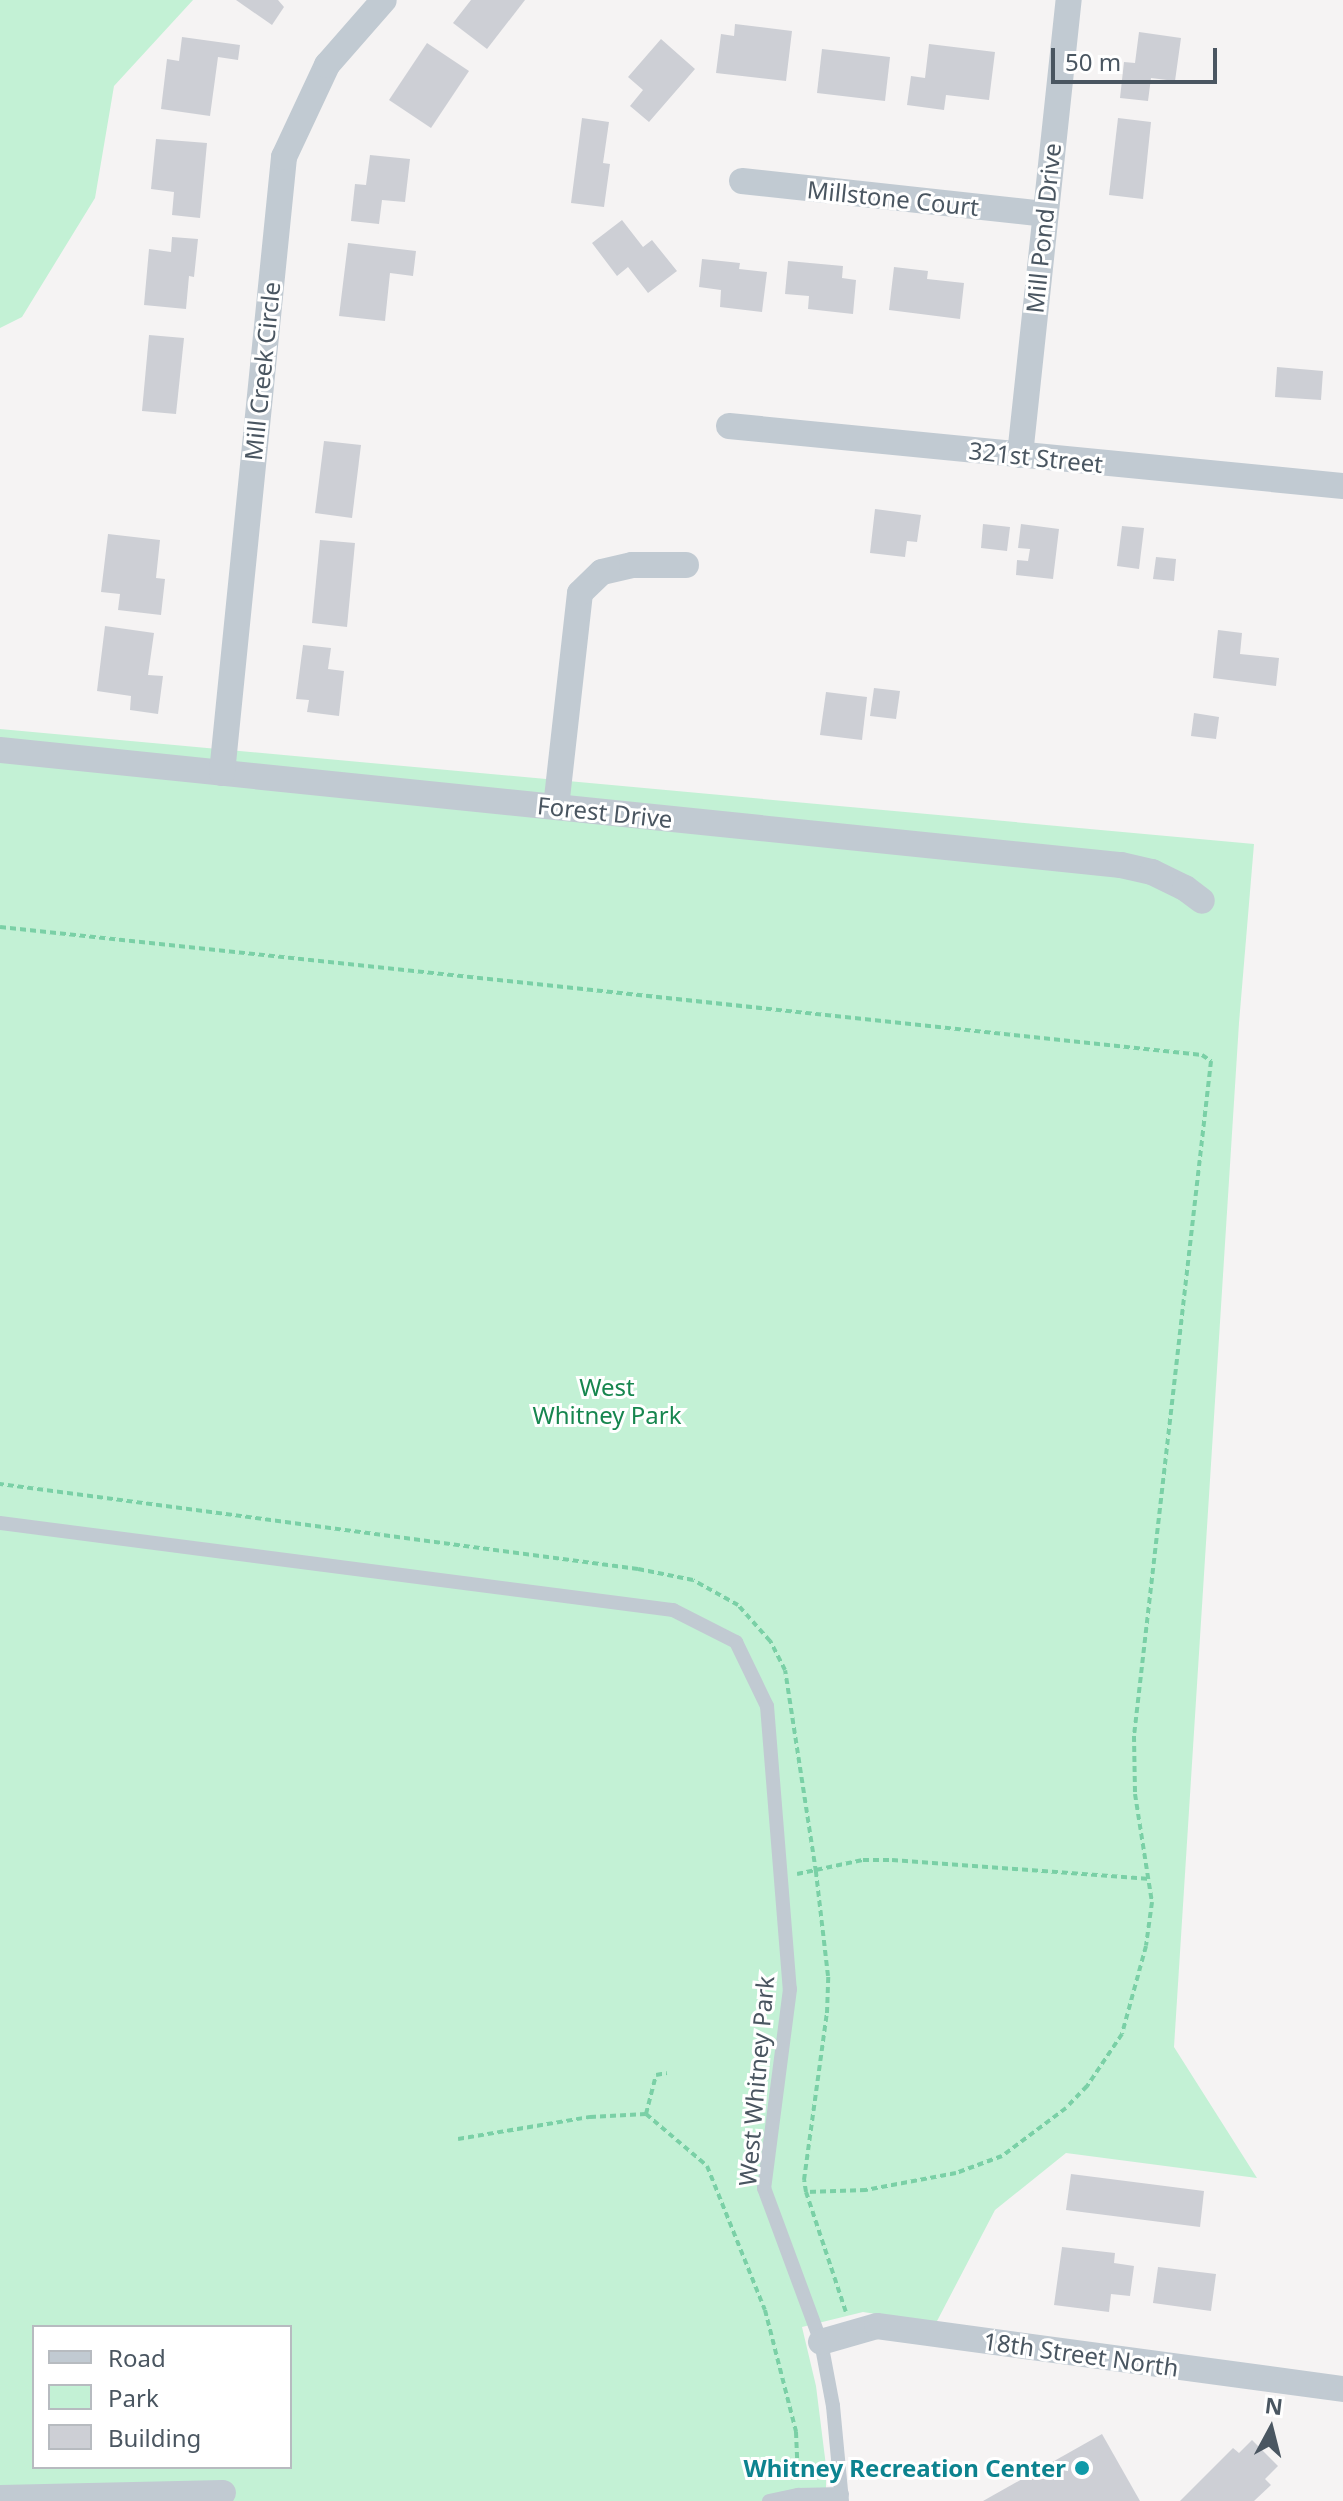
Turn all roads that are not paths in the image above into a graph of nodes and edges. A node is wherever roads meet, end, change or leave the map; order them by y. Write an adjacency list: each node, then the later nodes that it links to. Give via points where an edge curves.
1 (384, 0): 10 (street, Mill Creek Circle, via 327,65 284,157)
2 (1069, 0): 4 (street, Mill Pond Drive)
3 (742, 181): 4 (street, Millstone Court)
4 (1044, 214): 6 (street, Mill Pond Drive)
5 (729, 426): 6 (street, 321st Street)
6 (1020, 455): 7 (street, 321st Street)
7 (1343, 486)
8 (686, 565): 11 (street, via 632,565 602,572 580,593)
9 (0, 750): 10 (street, Forest Drive)
10 (222, 773): 11 (street, Forest Drive)
11 (556, 807): 12 (street, Forest Drive, via 1121,865 1152,872)
12 (1202, 901)
13 (0, 1523): 14 (lane, West Whitney Park, via 673,1610 736,1642 767,1706 790,1989 764,2188)
14 (821, 2342): 15 (street, 18th Street North, via 877,2326); 18 (lane, West Whitney Park)
15 (1343, 2389)
16 (223, 2493): 17 (street)
17 (0, 2498)
18 (842, 2498): 19 (lane, via 798,2495)
19 (769, 2501)

